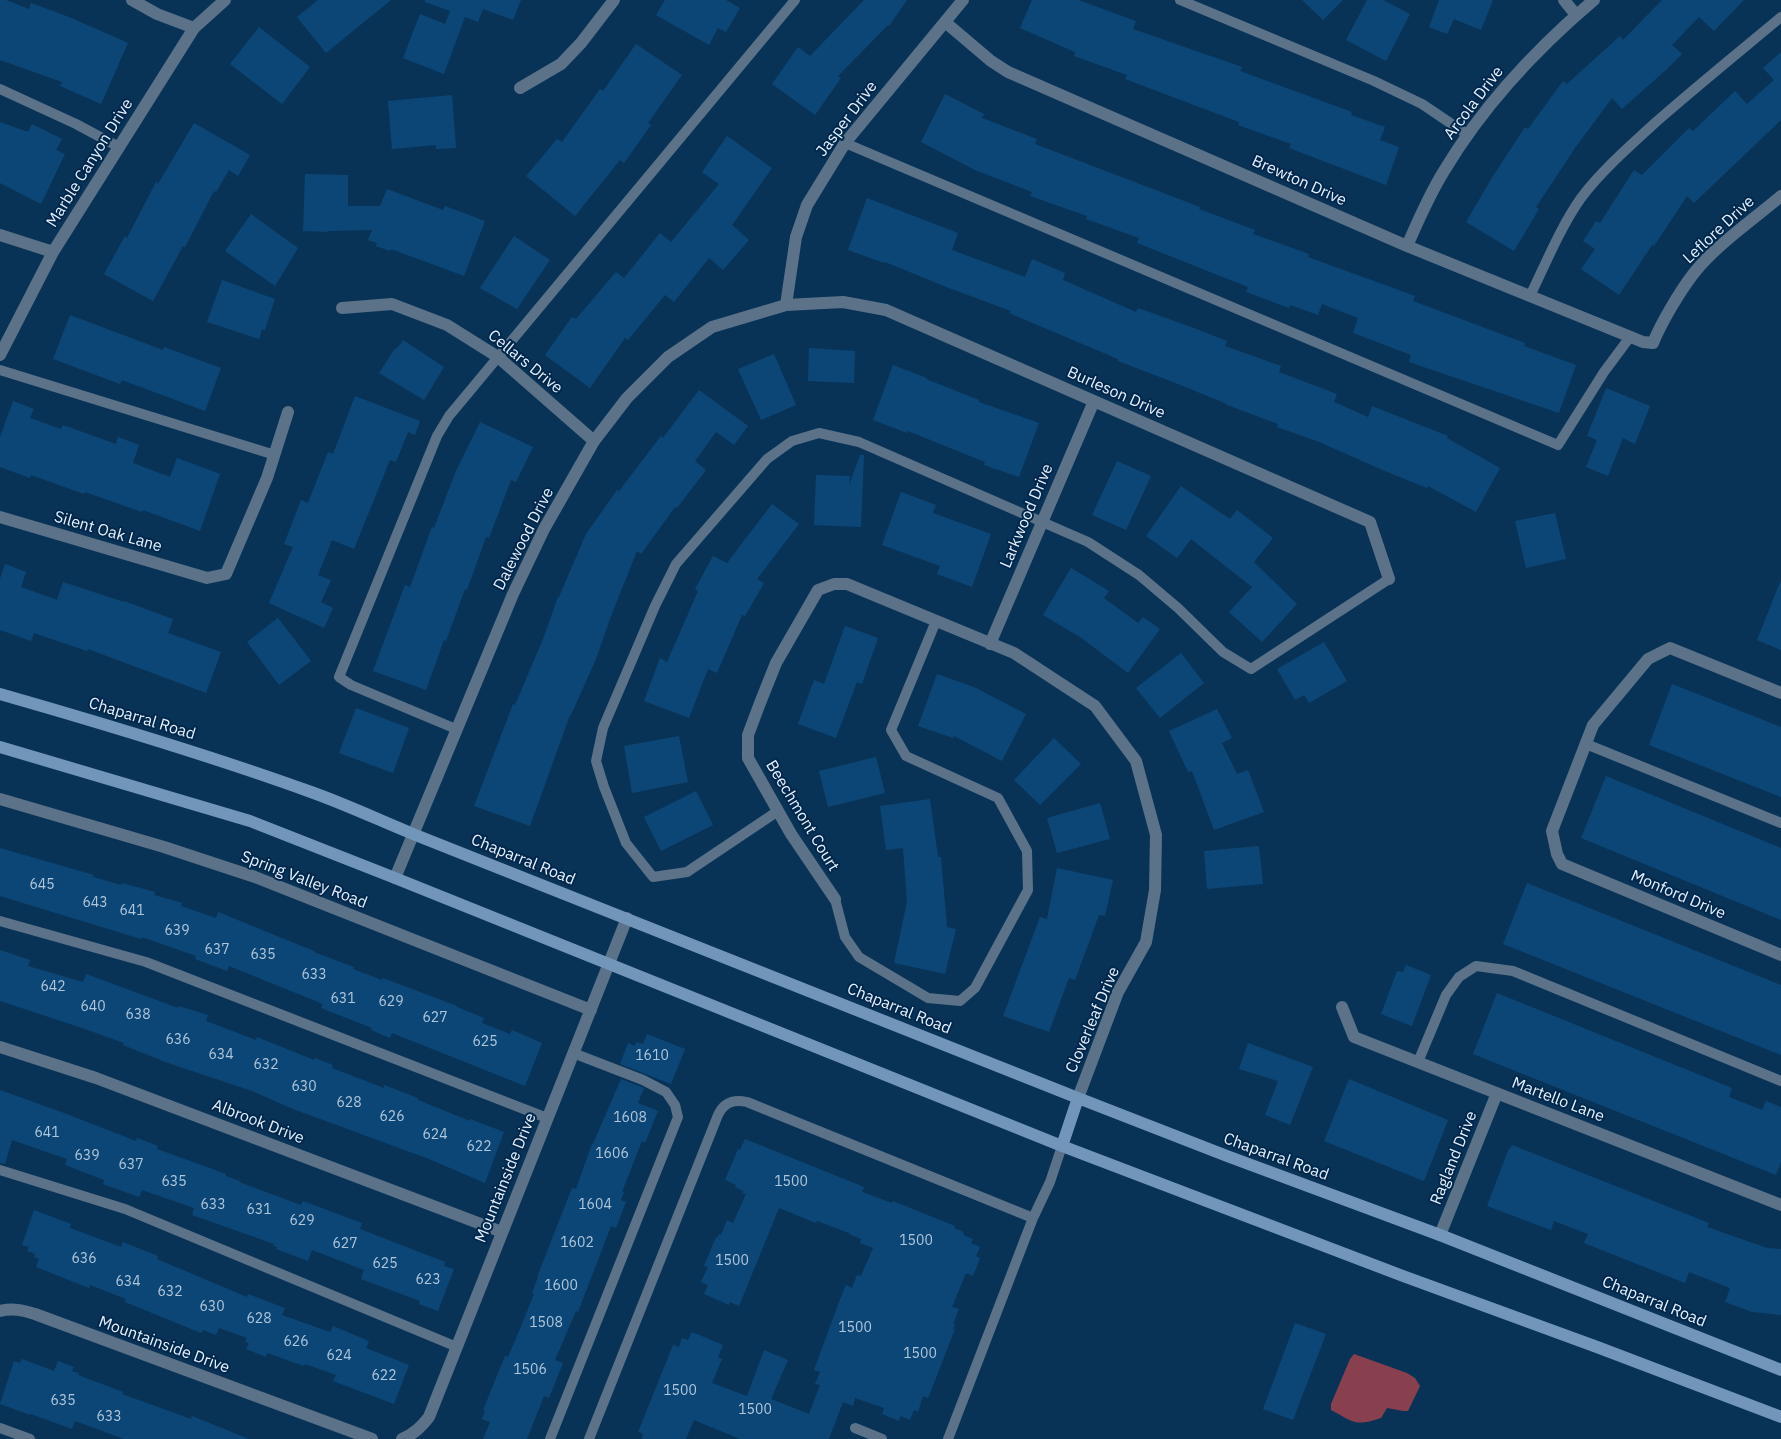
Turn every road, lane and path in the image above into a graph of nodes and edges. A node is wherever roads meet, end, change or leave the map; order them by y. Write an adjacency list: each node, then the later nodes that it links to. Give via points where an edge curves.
1 (132, 0): 12 (street)
2 (225, 0): 12 (street, Marble Canyon Drive)
3 (614, 0): 13 (street, via 562,64)
4 (795, 0): 28 (lane)
5 (963, 0): 11 (street, Jasper Drive)
6 (1180, 0): 15 (lane, via 1374,81 1422,104)
7 (1564, 0): 9 (street)
8 (1594, 0): 9 (street, Arcola Drive)
9 (1576, 15): 15 (street, Arcola Drive, via 1512,78)
10 (1781, 17): 22 (lane, via 1660,118 1602,174 1581,198)
11 (945, 22): 16 (street, Jasper Drive); 20 (street, Brewton Drive, via 1008,72)
12 (194, 28): 17 (street, Marble Canyon Drive)
13 (520, 88)
14 (0, 89): 17 (lane)
15 (1468, 135): 20 (street, Arcola Drive, via 1439,179)
16 (845, 143): 23 (street, Jasper Drive, via 808,205 796,237); 25 (lane, via 1558,445)
17 (119, 147): 21 (street, Marble Canyon Drive)
18 (1781, 196): 26 (street, Leflore Drive, via 1711,255 1694,274 1658,330)
19 (0, 235): 21 (street)
20 (1407, 246): 22 (street, Brewton Drive)
21 (53, 252): 27 (street, Marble Canyon Drive)
22 (1530, 296): 25 (street, Brewton Drive)
23 (786, 305): 30 (street, Burleson Drive, via 843,302 886,310); 32 (street, Dalewood Drive, via 712,327 668,357 627,398)
24 (342, 308): 28 (street, Cellars Drive, via 392,304 447,325)
25 (1630, 337): 26 (street, Brewton Drive)
26 (1653, 344)
27 (0, 354)
28 (498, 357): 32 (street, Cellars Drive); 41 (lane, via 449,416 437,436 339,677)
29 (0, 370): 33 (lane)
30 (1094, 401): 35 (street, Larkwood Drive); 36 (street, Burleson Drive, via 1370,522)
31 (288, 412): 33 (street)
32 (594, 441): 41 (street, Dalewood Drive, via 544,529)
33 (275, 455): 34 (street, Silent Oak Lane, via 226,574 207,578)
34 (0, 517)
35 (1042, 523): 36 (lane, via 1088,542 1139,575 1223,652 1251,669); 38 (street, Larkwood Drive); 45 (lane, via 859,442 819,434 792,441 767,459 676,564 603,728 596,761 626,844 653,877 687,872)
36 (1389, 579)
37 (936, 621): 38 (street, Beechmont Court); 45 (street, Beechmont Court, via 847,584 834,584 818,590 776,663 748,736 748,758); 49 (lane, via 891,730 906,756 998,798 1027,851 1028,890 975,988 960,1000 928,998 859,957 845,937)
38 (990, 644): 61 (street, Cloverleaf Drive, via 1014,653 1096,706 1136,761 1156,835 1155,890 1146,942 1118,992)
39 (1781, 693): 42 (street, via 1670,648 1648,659 1593,725)
40 (0, 694): 47 (main road, Chaparral Road, via 209,757 312,792)
41 (456, 729): 47 (street, Dalewood Drive)
42 (1586, 744): 46 (lane); 52 (street, Monford Drive, via 1552,831 1562,864)
43 (0, 747): 48 (main road, via 250,821)
44 (0, 799): 55 (street, Spring Valley Road, via 255,877)
45 (778, 812): 49 (street, Beechmont Court)
46 (1781, 823)
47 (413, 834): 48 (street, Dalewood Drive); 50 (main road, Chaparral Road)
48 (395, 878): 53 (main road)
49 (835, 899)
50 (627, 918): 53 (street, Mountainside Drive); 61 (main road, Chaparral Road)
51 (0, 921): 62 (lane, via 146,962)
52 (1781, 956)
53 (609, 964): 55 (street, Mountainside Drive); 63 (main road)
54 (1342, 1007): 58 (street, Martello Lane, via 1354,1037)
55 (591, 1010): 57 (street, Mountainside Drive)
56 (0, 1047): 67 (street, Albrook Drive, via 96,1078)
57 (573, 1054): 62 (street, Mountainside Drive); 78 (lane, via 644,1080 666,1092 678,1117)
58 (1418, 1062): 59 (lane, via 1446,995 1459,977 1476,966 1513,972); 60 (street, Martello Lane)
59 (1781, 1081)
60 (1497, 1094): 65 (street, Martello Lane); 68 (street, Ragland Drive)
61 (1078, 1098): 63 (main road); 68 (main road, Chaparral Road)
62 (547, 1118): 67 (street, Mountainside Drive)
63 (1062, 1146): 66 (lane, via 1050,1182); 72 (main road)
64 (0, 1170): 70 (lane, via 125,1209)
65 (1781, 1205)
66 (1032, 1218): 79 (lane, via 747,1102 740,1100 727,1104 718,1115); 81 (lane)
67 (502, 1232): 70 (street, Mountainside Drive)
68 (1440, 1235): 71 (main road, Chaparral Road)
69 (0, 1311): 76 (street, Mountainside Drive, via 20,1309)
70 (457, 1347): 77 (street, Mountainside Drive, via 429,1416 421,1427)
71 (1781, 1370)
72 (1781, 1417)
73 (0, 1428): 75 (lane)
74 (855, 1428): 80 (lane)
75 (30, 1439)
76 (372, 1439)
77 (402, 1439)
78 (550, 1439)
79 (590, 1439)
80 (882, 1439)
81 (948, 1439)

